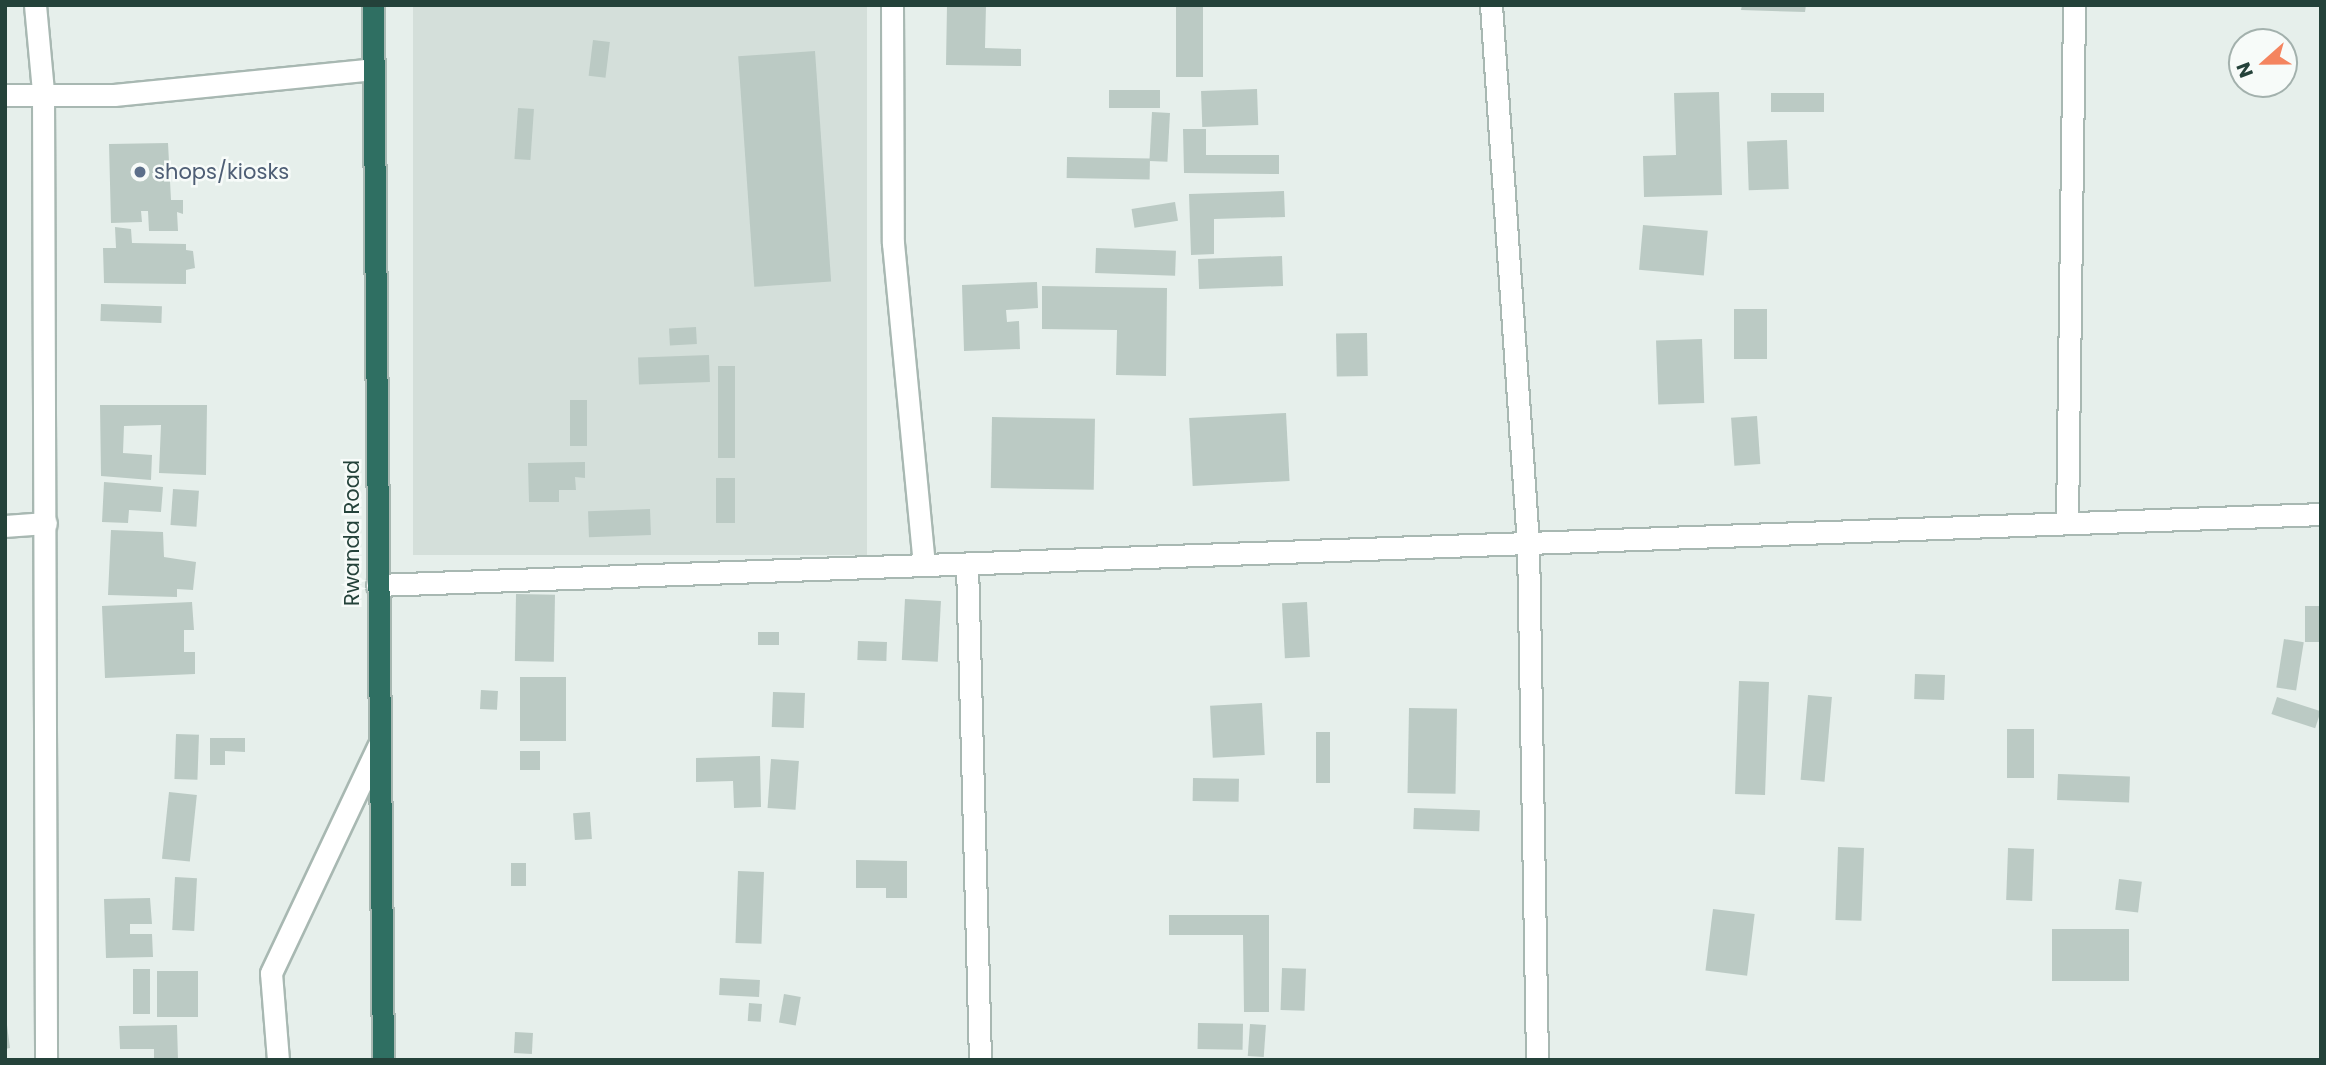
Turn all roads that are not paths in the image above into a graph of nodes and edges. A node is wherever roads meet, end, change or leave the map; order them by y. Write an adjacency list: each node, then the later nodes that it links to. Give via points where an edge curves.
1 (35, 5): 7 (street)
2 (373, 5): 6 (highway, Rwanda Road)
3 (892, 5): 15 (street, via 893,243)
4 (1491, 5): 13 (street)
5 (2074, 5): 10 (street)
6 (374, 69): 7 (street, via 114,95); 16 (highway, Rwanda Road)
7 (43, 92): 8 (street); 11 (street)
8 (5, 95)
9 (2321, 514): 10 (street)
10 (2067, 522): 13 (street)
11 (47, 523): 12 (street); 18 (street)
12 (5, 526)
13 (1528, 544): 14 (street); 22 (street)
14 (967, 564): 15 (street); 21 (street)
15 (924, 565): 16 (street)
16 (377, 585): 17 (highway, Rwanda Road)
17 (378, 747): 19 (street, via 271,973); 20 (highway, Rwanda Road)
18 (46, 1060)
19 (278, 1060)
20 (383, 1060)
21 (980, 1060)
22 (1537, 1060)

